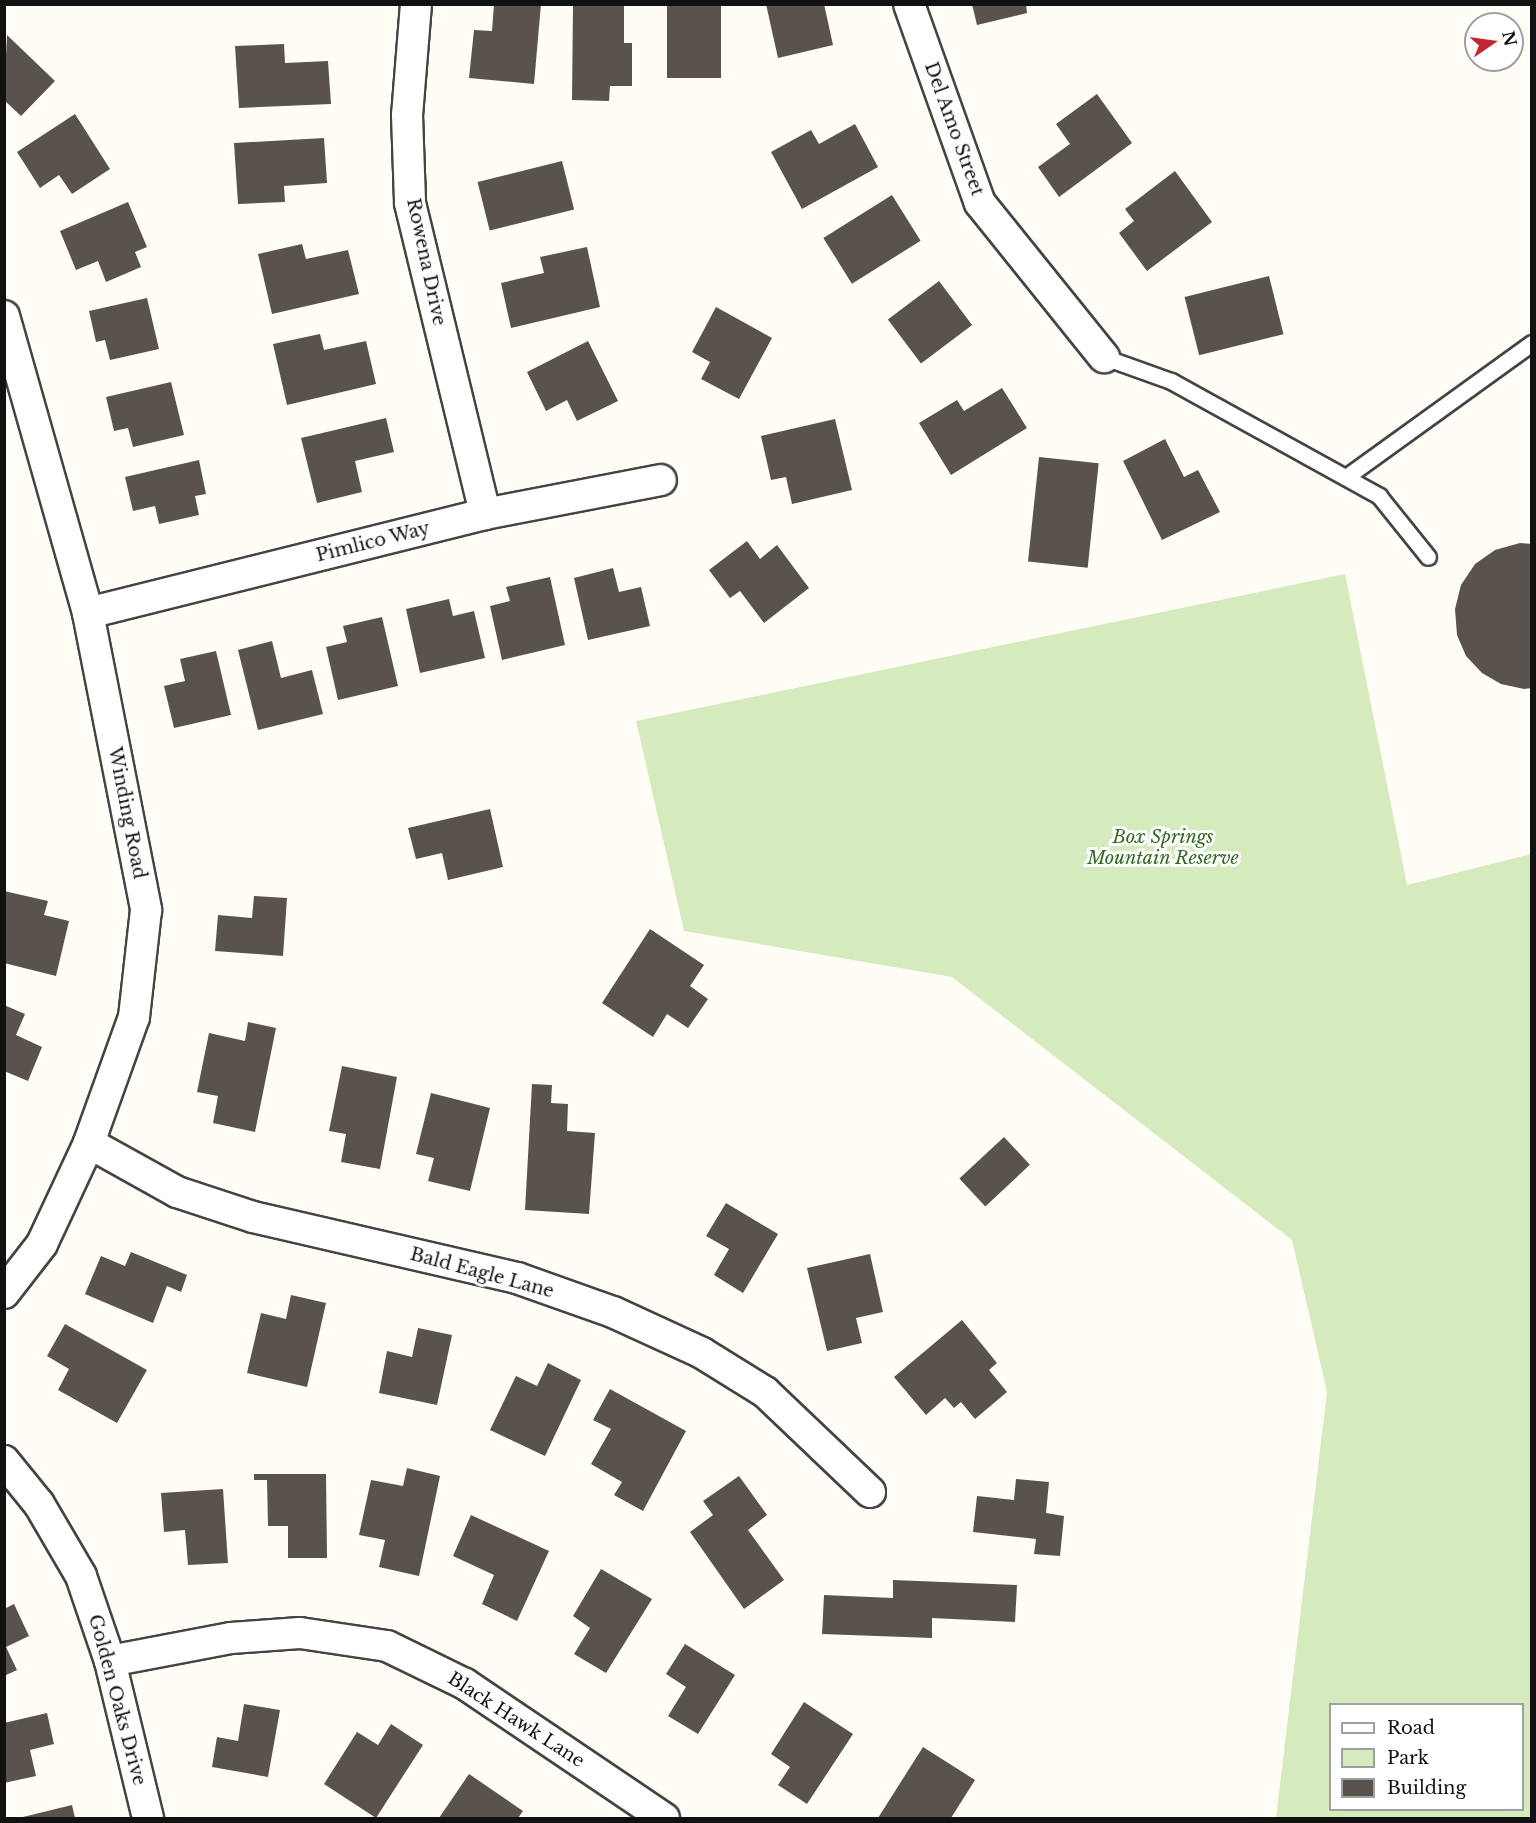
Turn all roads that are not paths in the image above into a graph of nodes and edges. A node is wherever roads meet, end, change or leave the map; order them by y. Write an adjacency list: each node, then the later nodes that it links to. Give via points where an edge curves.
1 (416, 4): 8 (street, Rowena Drive, via 407,115 410,203)
2 (909, 4): 5 (street, Del Amo Street, via 980,203)
3 (4, 316): 10 (street, Winding Road)
4 (1532, 343): 6 (lane)
5 (1104, 357): 6 (lane, via 1171,381)
6 (1346, 477): 9 (lane, via 1379,496)
7 (661, 480): 8 (street, Pimlico Way)
8 (485, 514): 10 (street, Pimlico Way)
9 (1428, 557)
10 (88, 613): 11 (street, Winding Road, via 146,910 134,1017)
11 (89, 1143): 12 (street, Winding Road, via 42,1244); 14 (street, Bald Eagle Lane, via 177,1192 253,1217 517,1278 613,1312 702,1353 765,1392)
12 (4, 1293)
13 (4, 1461): 15 (street, Golden Oaks Drive, via 39,1504 81,1576)
14 (870, 1492)
15 (110, 1661): 16 (street, Golden Oaks Drive); 17 (street, Black Hawk Lane, via 231,1638 300,1633 387,1646 465,1684)
16 (148, 1818)
17 (664, 1818)

